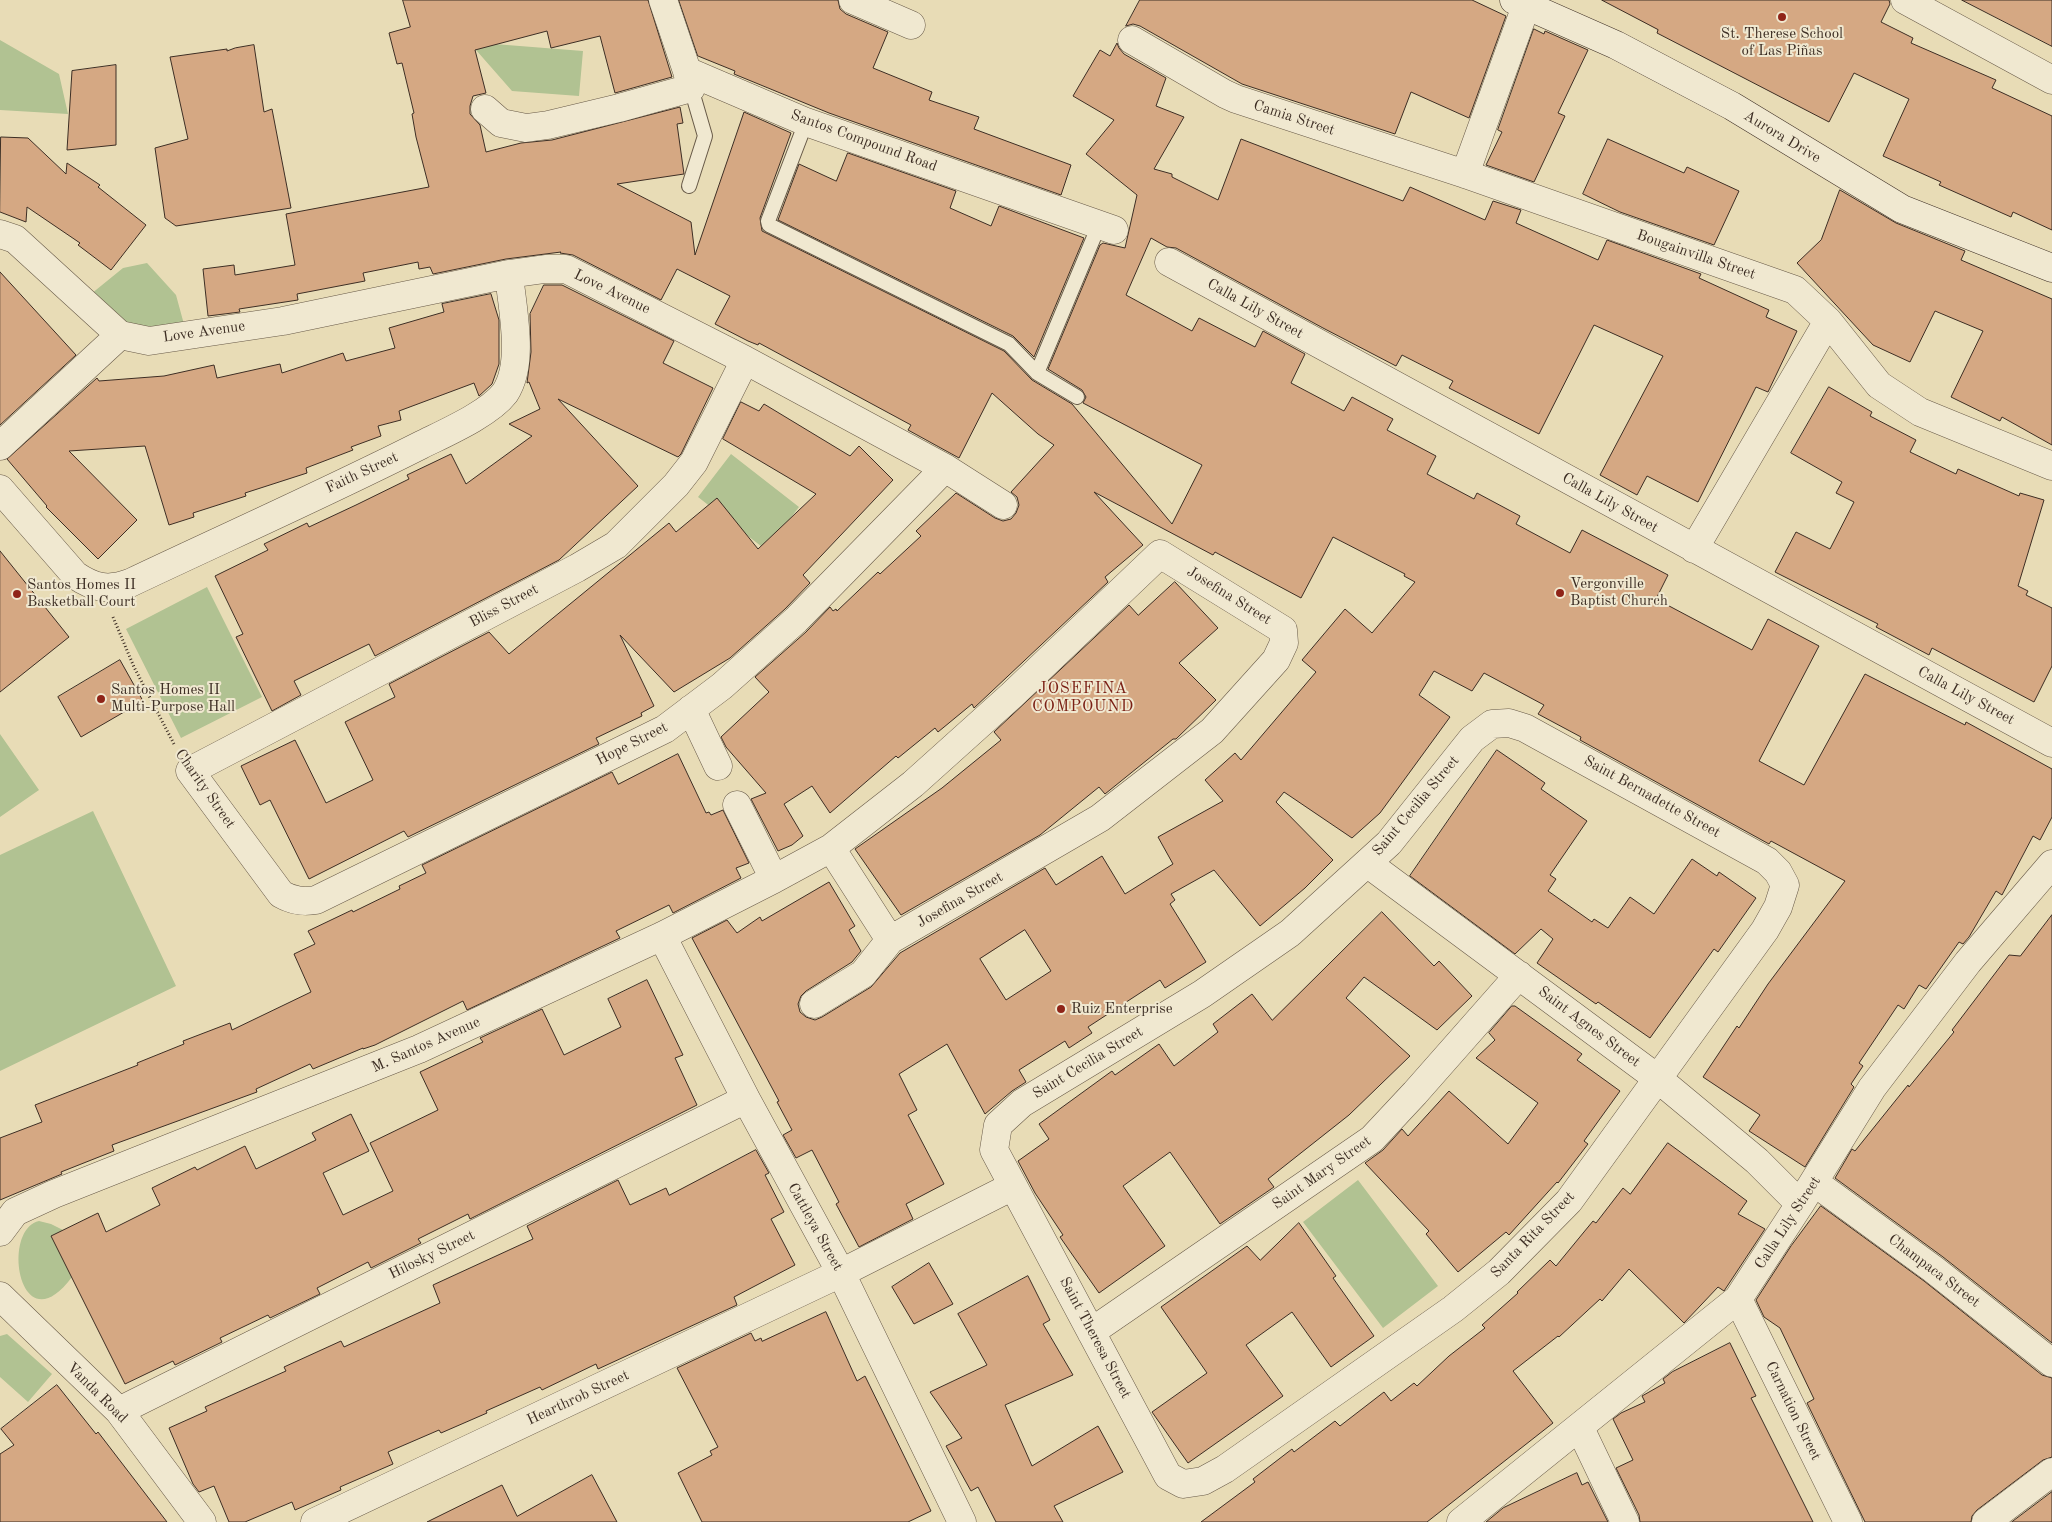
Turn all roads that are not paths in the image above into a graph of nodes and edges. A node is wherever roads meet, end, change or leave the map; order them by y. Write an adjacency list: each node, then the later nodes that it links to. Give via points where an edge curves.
1 (663, 0): 7 (street)
2 (853, 0): 5 (street)
3 (1905, 0): 8 (street)
4 (1520, 3): 11 (street); 16 (street, Aurora Drive, via 1616,45 1732,106 1902,209)
5 (911, 25)
6 (1132, 40): 11 (street, Camia Street, via 1236,98)
7 (689, 79): 9 (street, via 619,108 548,125 526,128 501,123); 10 (street, Santos Compound Road); 12 (lane, via 705,136)
8 (2052, 80)
9 (486, 109)
10 (806, 122): 13 (street, Santos Compound Road); 21 (lane, via 769,224 1010,344)
11 (1465, 174): 18 (street, Bougainvilla Street, via 1794,290)
12 (689, 186)
13 (1106, 227): 21 (lane)
14 (0, 234): 19 (street, via 15,239)
15 (1169, 262): 28 (street, Calla Lily Street)
16 (2052, 268)
17 (509, 274): 19 (street, Love Avenue, via 283,321 149,341); 20 (street, Love Avenue, via 566,269); 26 (street, Faith Street, via 516,348 514,375 504,393 489,407 401,455 130,583 116,588 101,588 75,575)
18 (1828, 321): 24 (street, Bougainvilla Street, via 1879,385 1920,412); 28 (street)
19 (120, 335): 23 (street)
20 (745, 360): 25 (street, Love Avenue); 33 (street, Bliss Street, via 694,462 676,485 616,545)
21 (1037, 373): 22 (lane)
22 (1077, 397)
23 (0, 446)
24 (2052, 466)
25 (945, 468): 27 (street, Love Avenue); 29 (street, Hope Street, via 796,620)
26 (0, 489)
27 (1003, 505)
28 (1694, 549): 31 (street, Calla Lily Street)
29 (691, 709): 32 (street); 40 (street, Hope Street, via 665,729 316,900 292,900)
30 (1509, 723): 36 (street, Saint Cecilia Street, via 1492,724 1472,739 1388,843); 39 (street, Saint Bernadette Street, via 1525,728 1767,861)
31 (2052, 743)
32 (718, 766)
33 (190, 771): 40 (street, Charity Street)
34 (736, 804): 38 (street)
35 (831, 848): 38 (street, Josefina Street); 42 (street); 42 (street, Josefina Street, via 913,784 1160,554 1283,630 1284,642 1276,660 1212,730 1100,818)
36 (1367, 863): 43 (street, Saint Agnes Street); 47 (street, Saint Cecilia Street, via 1290,933 1218,983 1022,1103 998,1125 994,1150)
37 (2052, 864): 48 (street, Calla Lily Street, via 1968,962 1872,1088)
38 (774, 879): 41 (street, M. Santos Avenue)
39 (1785, 885): 45 (street, Santa Rita Street, via 1778,907 1765,930)
40 (282, 894)
41 (662, 936): 46 (street, Cattleya Street); 49 (street, M. Santos Avenue, via 420,1050 54,1194 14,1212)
42 (890, 940): 44 (street, Josefina Street, via 863,974)
43 (1519, 975): 45 (street, Saint Agnes Street); 53 (street, Saint Mary Street, via 1372,1139)
44 (814, 1004)
45 (1656, 1078): 48 (street, Saint Agnes Street, via 1757,1161); 58 (street, Santa Rita Street, via 1569,1201 1499,1272 1452,1309 1225,1468 1203,1481)
46 (746, 1099): 50 (street, Cattleya Street); 55 (street, Hilosky Street)
47 (1013, 1186): 50 (street); 53 (street, Saint Theresa Street)
48 (1807, 1193): 52 (street, Calla Lily Street); 54 (street, Champaca Street, via 1941,1275)
49 (0, 1232)
50 (841, 1274): 59 (street, Cattleya Street); 61 (street, Hearthrob Street)
51 (0, 1298): 55 (street, Vanda Road)
52 (1738, 1299): 56 (street, Calla Lily Street); 64 (street, Carnation Street)
53 (1091, 1332): 58 (street, Saint Theresa Street, via 1168,1476)
54 (2052, 1363)
55 (119, 1411): 60 (street, Vanda Road)
56 (1580, 1428): 62 (street, Calla Lily Street); 63 (street)
57 (2052, 1472): 65 (street)
58 (1183, 1484)
59 (952, 1519)
60 (202, 1522)
61 (315, 1522)
62 (1461, 1522)
63 (1625, 1522)
64 (1848, 1522)
65 (1986, 1522)

